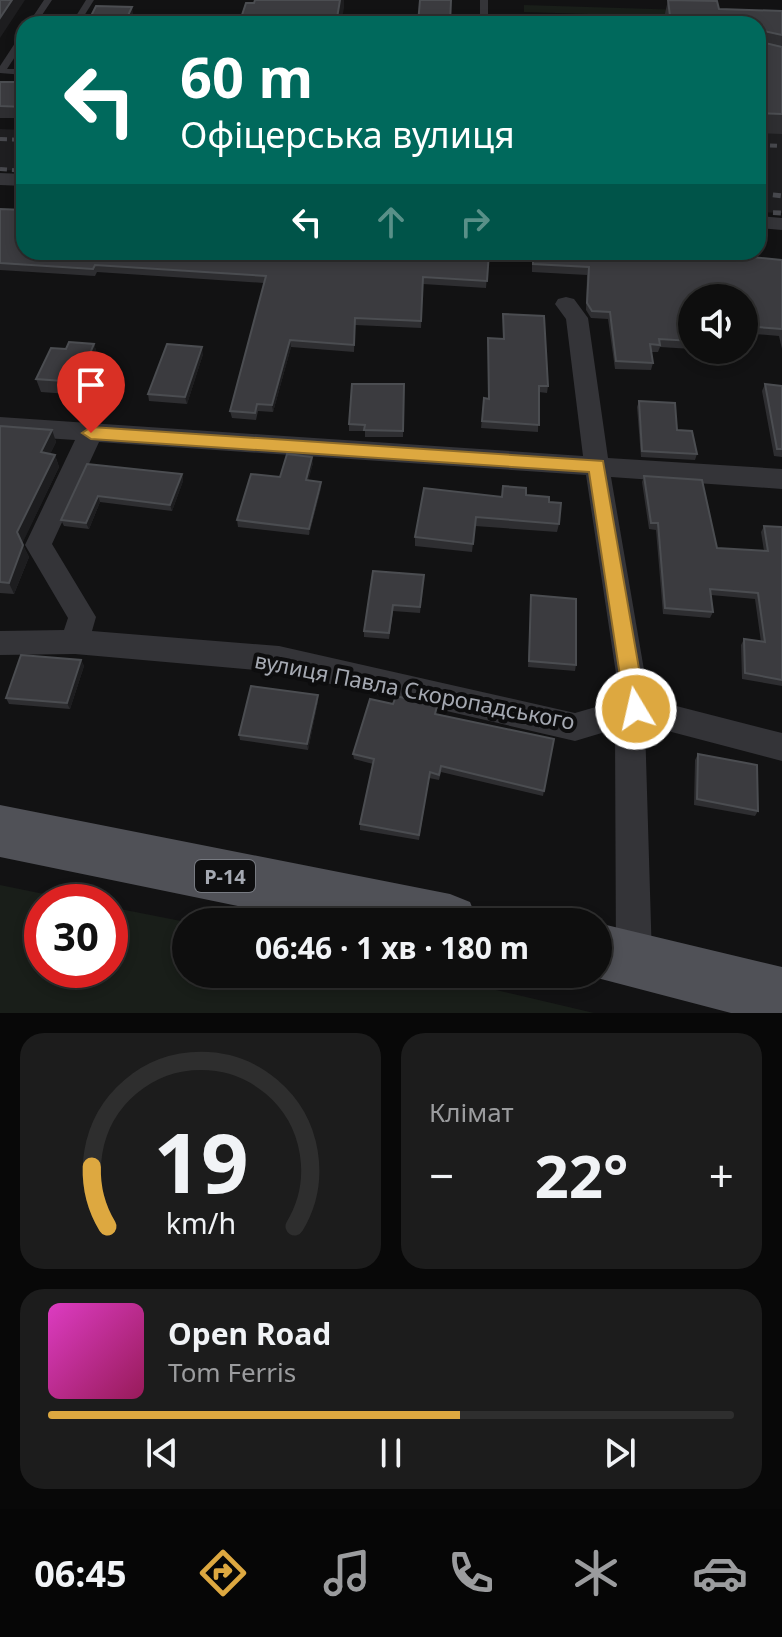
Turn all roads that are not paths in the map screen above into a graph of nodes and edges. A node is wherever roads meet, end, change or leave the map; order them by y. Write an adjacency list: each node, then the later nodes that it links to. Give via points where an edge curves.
1 (16, 48): 2 (lane, via 1,71)
2 (16, 72)
3 (566, 304): 6 (street, via 577,318)
4 (0, 426): 5 (street)
5 (91, 433): 6 (street); 8 (street, via 38,545 82,617)
6 (597, 466): 7 (street); 10 (street)
7 (782, 479)
8 (75, 642): 9 (street, вулиця Павла Скоропадського); 10 (street, вулиця Павла Скоропадського, via 279,659 575,727)
9 (0, 643)
10 (636, 709): 11 (street); 14 (street, via 630,725)
11 (782, 747)
12 (0, 831): 13 (main road, Р-14)
13 (381, 908)
14 (616, 956): 15 (main road)
15 (782, 996)

